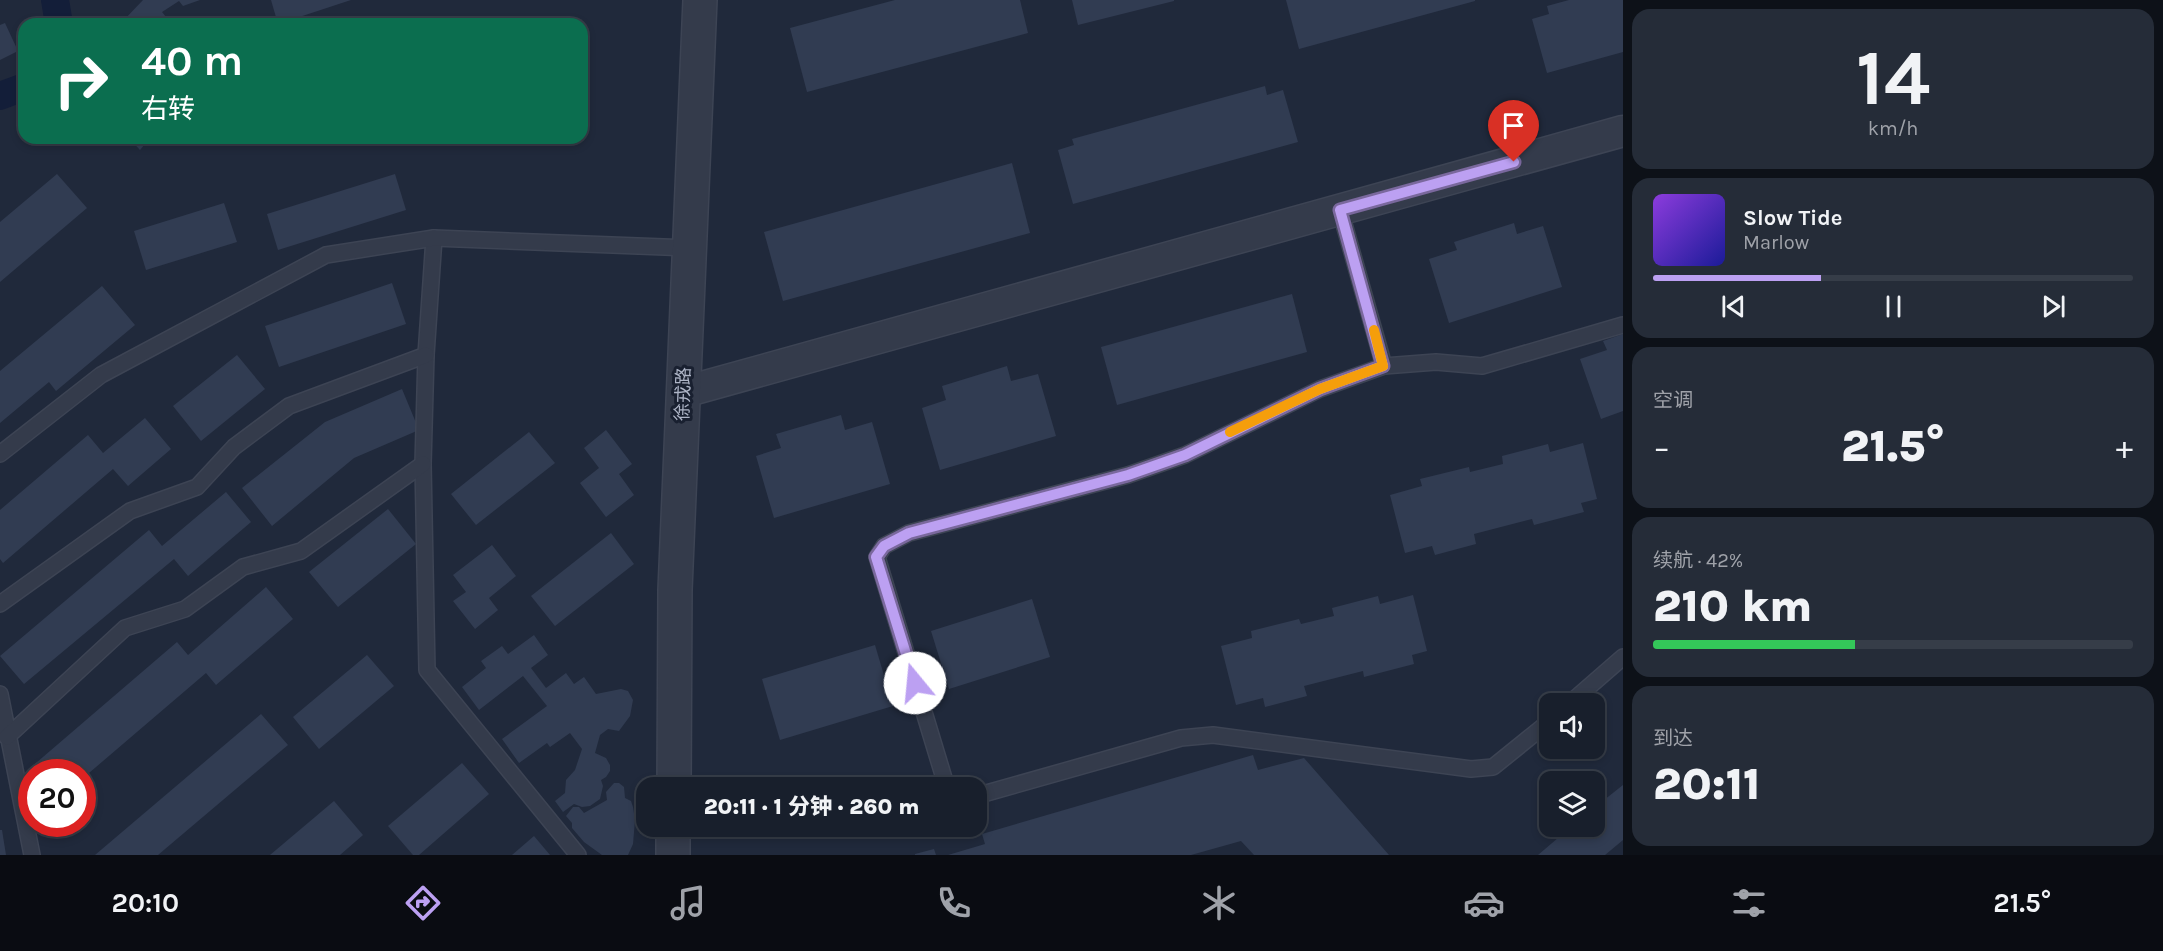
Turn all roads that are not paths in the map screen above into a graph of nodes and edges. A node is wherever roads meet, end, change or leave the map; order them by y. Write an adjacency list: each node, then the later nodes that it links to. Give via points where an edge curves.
1 (700, 0): 5 (street, 徐戎路)
2 (1623, 131): 3 (street)
3 (1340, 210): 8 (lane); 9 (street)
4 (434, 238): 5 (lane); 7 (lane); 10 (lane, via 326,255 101,375)
5 (690, 248): 9 (street, 徐戎路)
6 (1623, 326): 8 (lane, via 1482,366 1436,362)
7 (426, 355): 11 (lane); 12 (lane, via 289,405 234,447 197,487 130,511)
8 (1383, 366): 20 (lane, via 1320,389 1185,455 1128,475 909,533 884,546 876,557)
9 (684, 392): 19 (street, 徐戎路, via 675,590)
10 (0, 454)
11 (423, 464): 17 (lane, via 301,551 243,567 185,609 124,628); 24 (lane, via 427,670)
12 (0, 603)
13 (1623, 657): 14 (lane)
14 (1582, 693)
15 (0, 694): 17 (lane)
16 (1539, 730): 21 (lane, via 1492,768 1471,769 1213,735 1181,738)
17 (7, 737): 18 (lane)
18 (7, 769): 23 (lane)
19 (674, 777)
20 (944, 777)
21 (987, 793)
22 (674, 837): 25 (street)
23 (32, 855)
24 (578, 855)
25 (673, 855)

